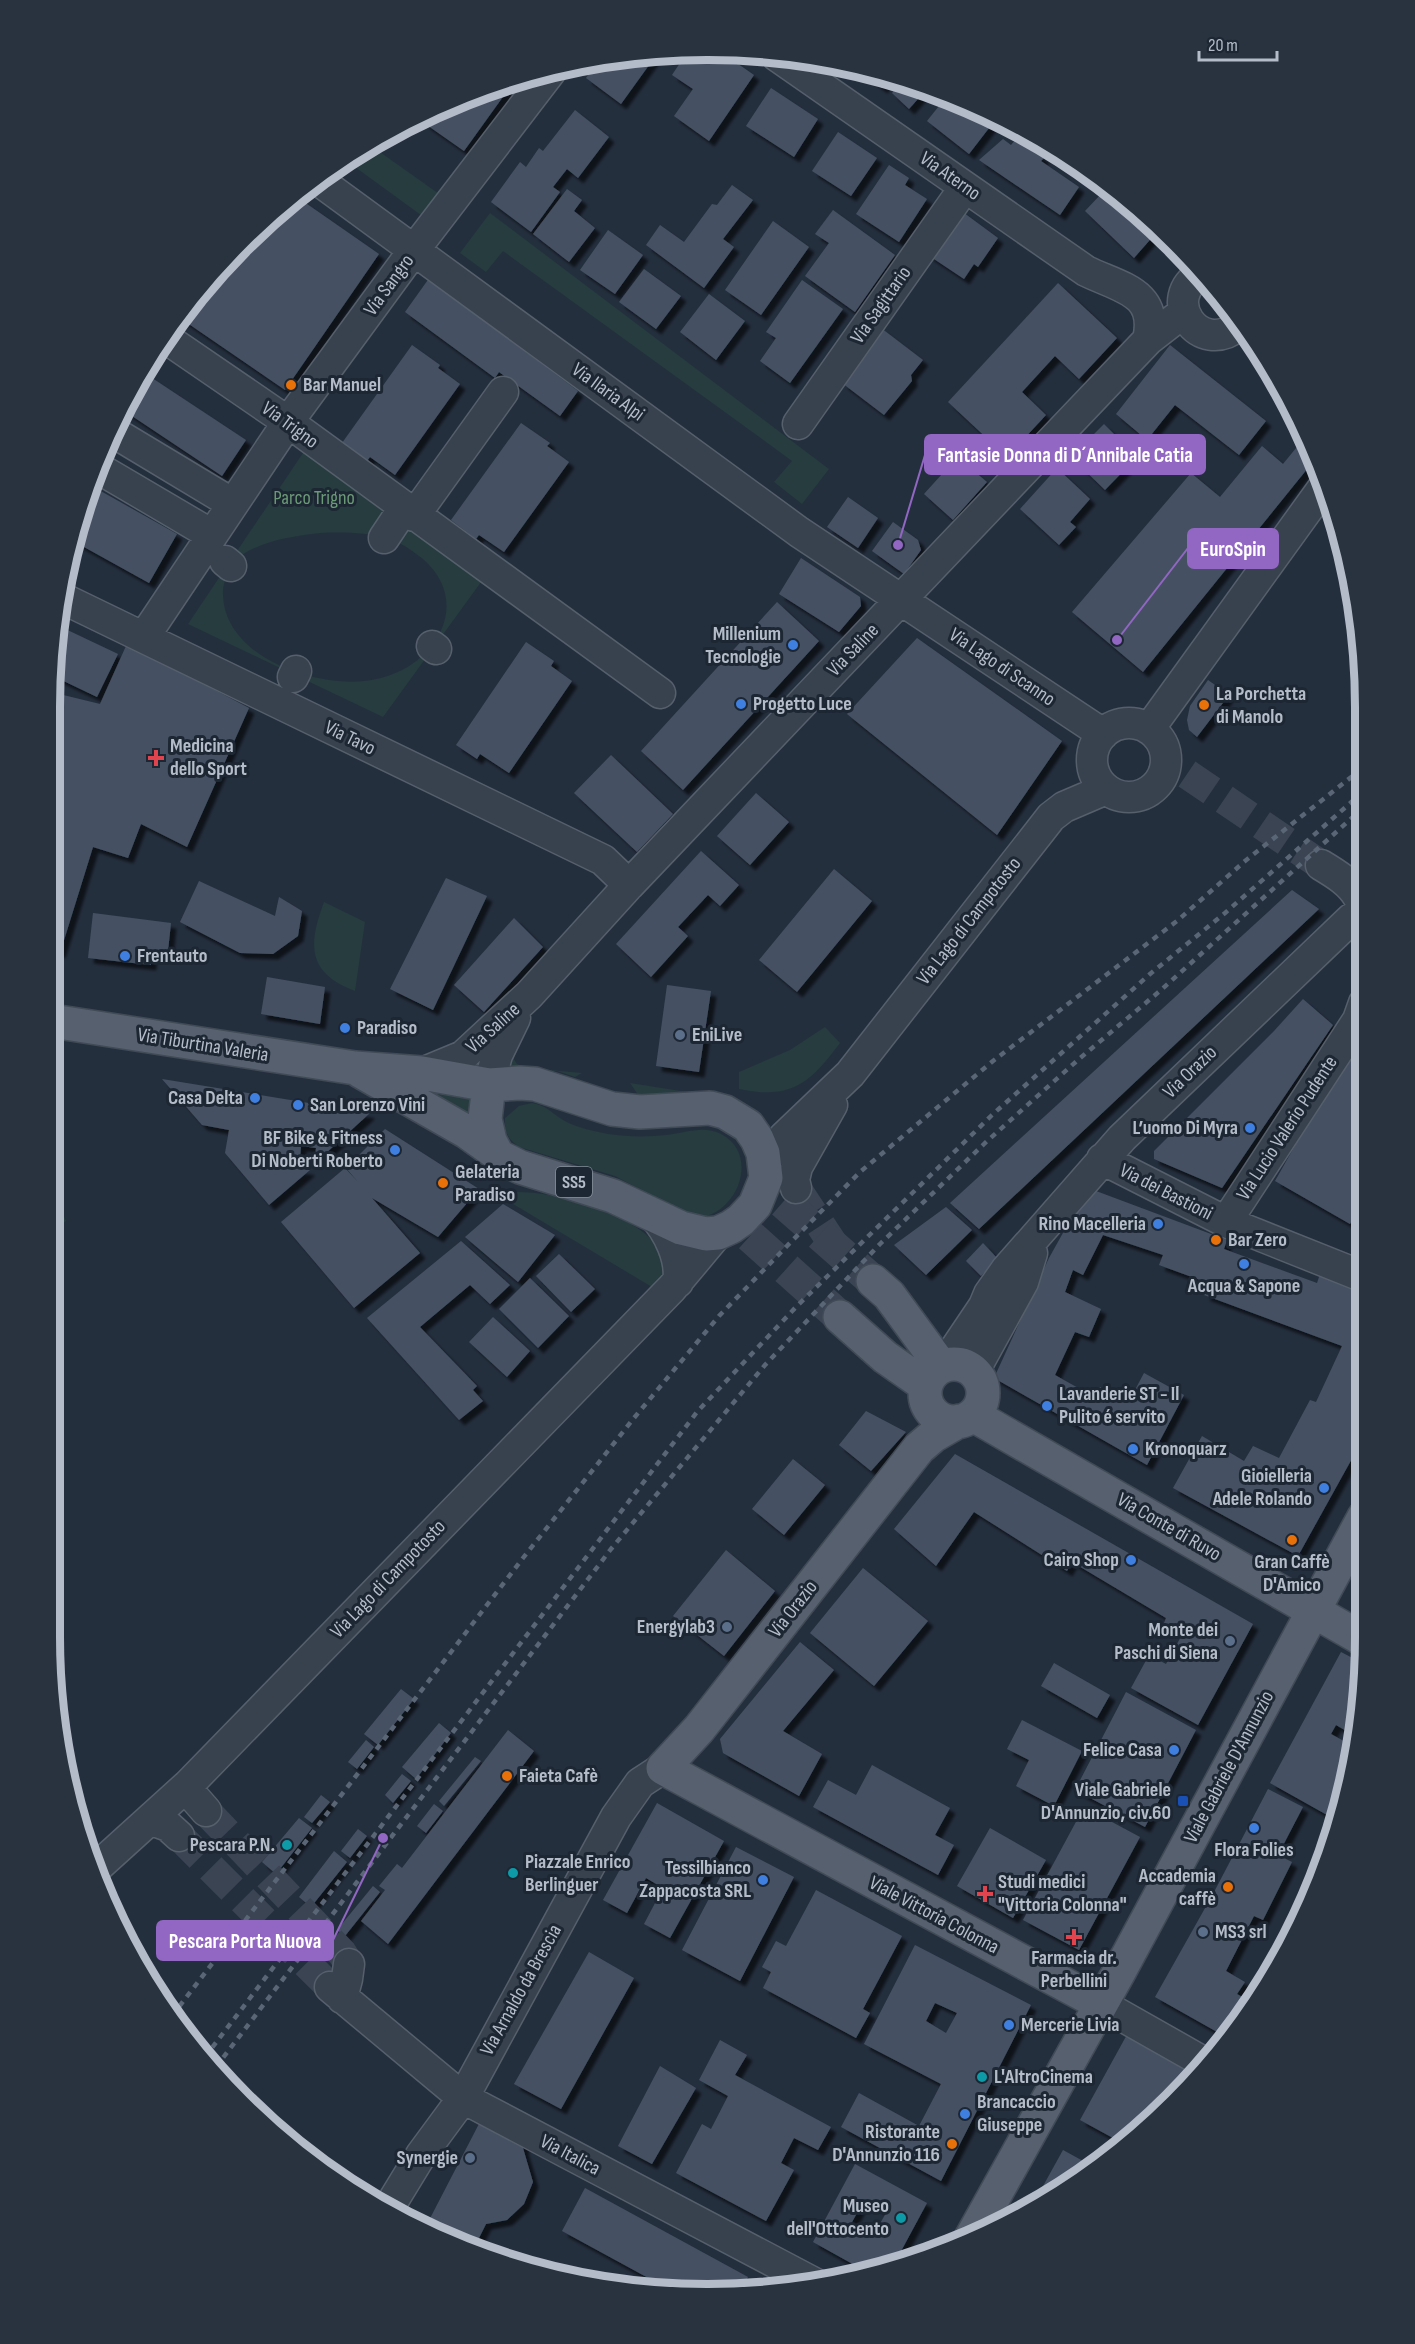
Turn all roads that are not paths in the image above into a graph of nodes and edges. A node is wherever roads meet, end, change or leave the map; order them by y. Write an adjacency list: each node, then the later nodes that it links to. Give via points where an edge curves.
1 (791, 66): 4 (street, Via Aterno)
2 (543, 81): 5 (street, Via Sangro)
3 (325, 185): 5 (street, Via Ilaria Alpi)
4 (965, 187): 7 (street, Via Aterno, via 1086,271); 13 (street, Via Sagittario)
5 (414, 250): 12 (street, Via Sangro); 20 (street, Via Ilaria Alpi, via 799,532)
6 (1190, 294): 7 (street, Via Aterno, via 1171,290); 8 (street, via 1187,319 1197,330 1211,335); 9 (street, Via Saline)
7 (1135, 295): 9 (street, via 1151,316)
8 (1232, 329)
9 (1148, 340): 20 (street, Via Saline)
10 (173, 343): 12 (street, Via Trigno)
11 (503, 392): 18 (street)
12 (288, 422): 17 (street, Via Sangro); 18 (street, Via Trigno)
13 (798, 424)
14 (120, 436): 17 (street)
15 (104, 472): 19 (street)
16 (1319, 494): 24 (street)
17 (233, 504): 19 (street, Via Sangro)
18 (399, 523): 23 (street, Via Trigno)
19 (223, 554): 22 (street, Via Sangro)
20 (902, 599): 25 (street, Via Lago di Scanno); 28 (street, Via Saline)
21 (69, 601): 22 (street, Via Tavo)
22 (144, 637): 28 (street, Via Tavo, via 603,860)
23 (660, 693)
24 (1149, 729): 25 (street, via 1126,723); 26 (street, via 1161,742 1164,768 1156,785 1141,795 1122,796)
25 (1103, 734): 26 (street, via 1092,762)
26 (1106, 789): 36 (street, Via Lago di Campotosto, via 1064,807 1051,817)
27 (1322, 865): 29 (street)
28 (629, 885): 31 (street, Via Saline)
29 (1355, 893)
30 (1355, 915): 39 (street, Via Orazio)
31 (529, 995): 35 (street, Via Saline, via 463,1056); 37 (street, Via Saline, via 497,1055)
32 (60, 1022): 34 (main road, Via Tiburtina Valeria / SS5)
33 (1355, 1025): 42 (street, Via Lucio Valerio Pudente)
34 (355, 1068): 35 (main road, Via Tiburtina Valeria / SS5); 38 (main road, Via Tiburtina Valeria / SS5)
35 (422, 1073): 37 (main road, Via Tiburtina Valeria / SS5)
36 (849, 1074): 40 (street, Via Lago di Campotosto, via 784,1137); 40 (street, Via Lago di Campotosto, via 797,1167 794,1180)
37 (489, 1085): 38 (main road, via 485,1119); 40 (main road, SS5, via 535,1084 612,1108 640,1112 710,1108 725,1112 748,1126)
38 (495, 1152): 41 (main road, SS5, via 508,1162 584,1185)
39 (1102, 1159): 42 (street, Via dei Bastioni); 48 (street, Via Orazio, via 1039,1233 1023,1282)
40 (778, 1182): 43 (main road)
41 (653, 1215): 43 (main road, SS5, via 695,1233); 46 (street, via 674,1251)
42 (1226, 1222): 44 (street, Via dei Bastioni)
43 (733, 1232): 46 (street, Via Lago di Campotosto)
44 (1355, 1265)
45 (873, 1281): 48 (main road, via 889,1295)
46 (678, 1282): 55 (street, Via Lago di Campotosto)
47 (840, 1317): 48 (main road, via 885,1357)
48 (943, 1379): 49 (main road, Via Conte di Ruvo, via 935,1415 944,1420); 49 (main road, via 983,1389 979,1407); 50 (main road, Via Orazio)
49 (966, 1418): 50 (main road, Via Orazio); 52 (main road, Via Conte di Ruvo)
50 (919, 1448): 54 (main road, Via Orazio, via 699,1729)
51 (1355, 1533): 52 (main road, Viale Gabriele D'Annunzio)
52 (1313, 1610): 53 (main road, Via Conte di Ruvo); 61 (main road, Viale Gabriele D'Annunzio)
53 (1355, 1635)
54 (663, 1768): 61 (main road, Viale Vittoria Colonna); 63 (street, Via Arnaldo da Brescia, via 640,1783 616,1818)
55 (189, 1784): 56 (street, via 192,1795); 57 (street, Via Lago di Campotosto)
56 (206, 1811)
57 (152, 1820): 58 (street); 59 (street, Via Lago di Campotosto)
58 (179, 1836)
59 (101, 1864)
60 (349, 1964): 63 (street, Via Italica, via 336,1992)
61 (1101, 2004): 62 (street, Viale Vittoria Colonna); 65 (main road, Viale Gabriele D'Annunzio)
62 (1198, 2058)
63 (463, 2098): 64 (street, Via Arnaldo da Brescia); 66 (street, Via Italica)
64 (393, 2202)
65 (979, 2224)
66 (802, 2277)

